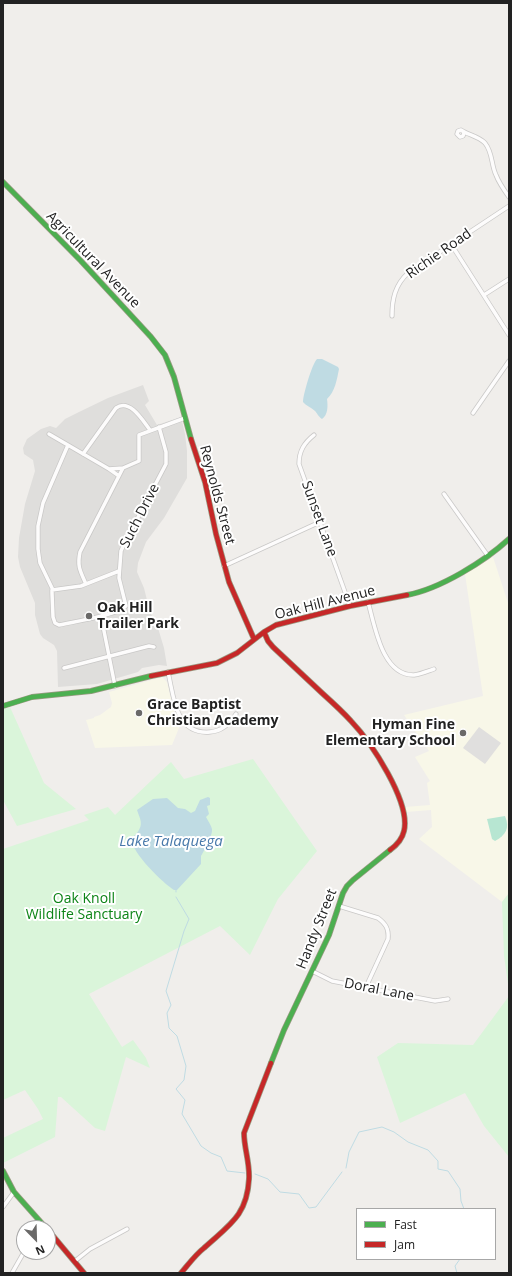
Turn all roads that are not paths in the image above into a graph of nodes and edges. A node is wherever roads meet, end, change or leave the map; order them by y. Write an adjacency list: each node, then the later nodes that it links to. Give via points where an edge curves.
1 (464, 133): 3 (street, via 476,137 486,145 496,176)
2 (3, 182): 10 (street, Agricultural Avenue, via 81,261)
3 (509, 197)
4 (509, 206): 5 (street, Richie Road)
5 (451, 244): 7 (street); 8 (street, Richie Road, via 403,278 394,294)
6 (509, 279): 7 (street)
7 (484, 295): 9 (street)
8 (392, 316)
9 (509, 335)
10 (165, 355): 13 (street, Reynolds Street)
11 (509, 361): 12 (street)
12 (473, 413)
13 (185, 418): 14 (street); 27 (street, Reynolds Street, via 205,482)
14 (159, 427): 15 (street); 28 (street, Such Drive, via 166,452 166,464 121,551)
15 (150, 430): 19 (street, via 133,410 119,406); 20 (street, via 139,435 139,462)
16 (49, 434): 18 (street)
17 (314, 435): 24 (street, Sunset Lane, via 303,446 299,464)
18 (68, 445): 19 (street); 30 (street, via 47,491 38,526 41,568)
19 (83, 454): 21 (street)
20 (123, 468): 21 (street); 22 (street)
21 (109, 470): 22 (street)
22 (119, 476): 29 (street, via 80,552 79,569)
23 (444, 494): 26 (street)
24 (320, 522): 27 (street); 32 (street, Sunset Lane)
25 (509, 539): 26 (street, Oak Hill Avenue)
26 (488, 556): 31 (street, Oak Hill Avenue, via 470,568 419,593)
27 (224, 566): 35 (street, Reynolds Street)
28 (119, 571): 29 (street); 33 (street, Such Drive, via 126,606 124,609)
29 (86, 584): 30 (street)
30 (53, 590): 33 (street, via 55,623 59,625)
31 (368, 602): 32 (street, Oak Hill Avenue); 39 (street, via 385,656 390,664 399,671 413,675)
32 (350, 606): 34 (street, Oak Hill Avenue, via 285,622)
33 (101, 616): 37 (street)
34 (264, 632): 35 (street, Oak Hill Avenue); 44 (street, Handy Street, via 273,647 355,725 388,774 402,804 404,828 400,842 364,869 347,886)
35 (254, 639): 40 (street, Oak Hill Avenue, via 237,653 217,663)
36 (154, 647): 37 (street)
37 (109, 656): 38 (street); 41 (street)
38 (64, 668)
39 (434, 669)
40 (168, 672): 41 (street, Oak Hill Avenue); 43 (street, via 181,721 187,727 202,732 217,732 231,722)
41 (116, 686): 42 (street, Oak Hill Avenue, via 32,697)
42 (3, 706)
43 (236, 714)
44 (339, 906): 45 (street, Handy Street); 46 (street, via 378,918 388,928 388,939)
45 (312, 971): 46 (street, Doral Lane, via 332,981); 58 (street, Handy Street, via 284,1030 244,1133 249,1178 246,1201 234,1221 202,1249)
46 (366, 987): 47 (street, Doral Lane, via 435,1001)
47 (448, 998)
48 (3, 1171): 49 (street)
49 (14, 1192): 50 (street); 51 (street)
50 (3, 1207)
51 (39, 1220)
52 (127, 1230): 55 (street, via 90,1249)
53 (56, 1239): 55 (street)
54 (19, 1260): 56 (street)
55 (75, 1261): 57 (street)
56 (12, 1273)
57 (84, 1273)
58 (181, 1273)

